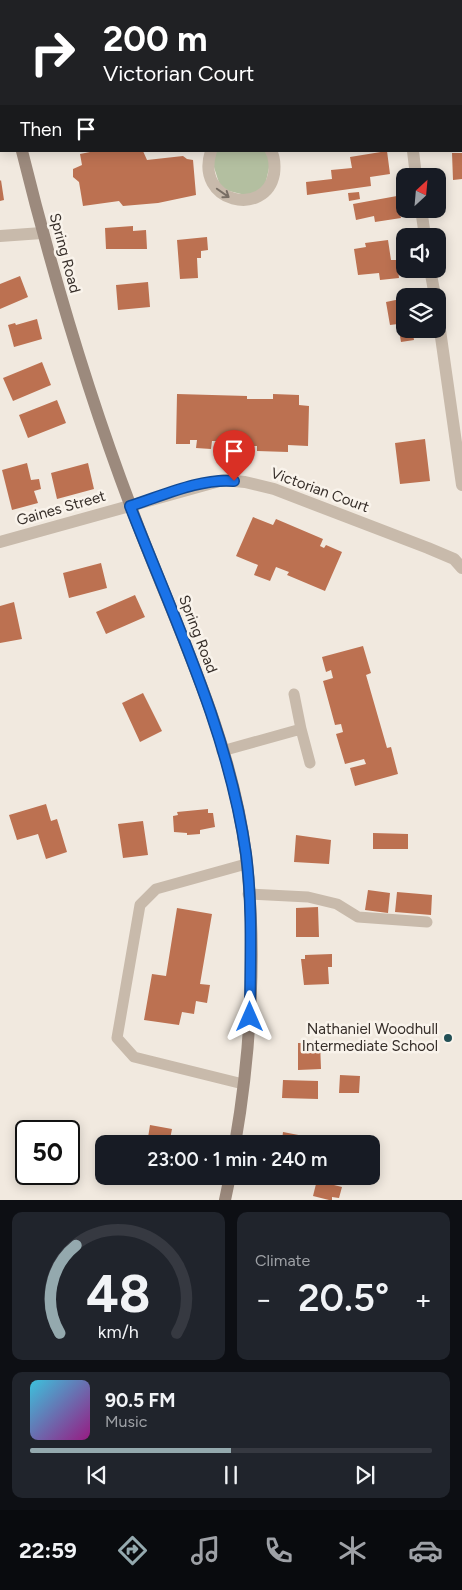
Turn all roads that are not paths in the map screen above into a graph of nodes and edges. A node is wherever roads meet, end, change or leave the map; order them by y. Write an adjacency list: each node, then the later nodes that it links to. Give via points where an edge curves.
1 (22, 152): 6 (main road, Spring Road)
2 (211, 152): 3 (street, one-way to 3, via 208,173 212,183 224,195 239,200 260,195 268,187 274,177)
3 (271, 152)
4 (413, 152): 5 (street)
5 (415, 168)
6 (42, 233): 7 (street); 11 (main road, Spring Road, via 64,311)
7 (0, 236)
8 (442, 338): 9 (street)
9 (457, 415): 10 (street)
10 (462, 486)
11 (130, 506): 12 (street, Gaines Street); 13 (street, Victorian Court, via 223,480 245,482 274,489 428,548 454,559); 16 (main road, Spring Road, via 212,716)
12 (0, 542)
13 (462, 568)
14 (294, 694): 15 (lane)
15 (301, 729): 16 (lane); 17 (lane)
16 (222, 751): 18 (main road, Spring Road, via 235,795)
17 (310, 763)
18 (246, 864): 19 (main road, Spring Road); 21 (lane, via 156,889 140,905 116,1038 134,1056)
19 (248, 894): 20 (lane, via 308,897 337,904 358,917); 21 (main road, Spring Road, via 250,1017)
20 (427, 922)
21 (243, 1084): 22 (main road, Spring Road)
22 (236, 1135)
23 (228, 1185): 24 (main road)
24 (226, 1200)

